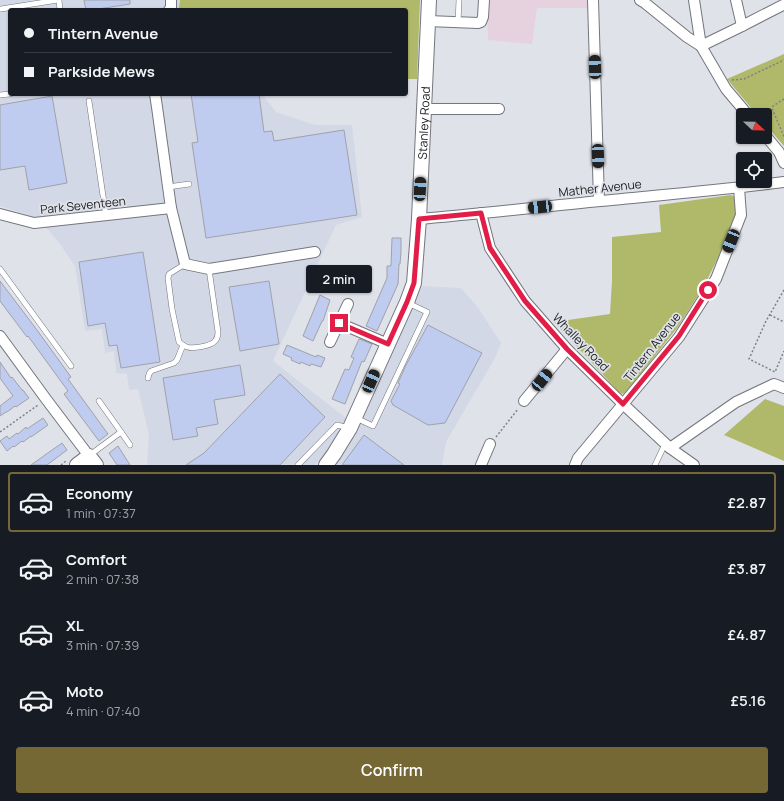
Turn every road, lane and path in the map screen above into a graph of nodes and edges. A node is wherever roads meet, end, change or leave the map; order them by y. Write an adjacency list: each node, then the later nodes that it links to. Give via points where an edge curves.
1 (59, 0): 10 (lane)
2 (429, 0): 11 (street, Stanley Road)
3 (459, 0): 12 (lane)
4 (484, 0): 12 (street, via 481,22)
5 (593, 0): 31 (street)
6 (640, 0): 14 (street)
7 (694, 0): 14 (street)
8 (736, 0): 13 (street)
9 (783, 5): 13 (street)
10 (1, 9)
11 (428, 22): 12 (street); 21 (street, Stanley Road)
12 (458, 23)
13 (742, 26): 14 (street)
14 (701, 46): 16 (street)
15 (784, 60): 16 (path, via 744,79)
16 (723, 83): 20 (street)
17 (155, 96): 29 (street)
18 (784, 99): 23 (path, via 772,108)
19 (88, 101): 35 (lane)
20 (742, 108)
21 (424, 109): 22 (street); 36 (street, Stanley Road)
22 (499, 109)
23 (784, 137)
24 (772, 143): 25 (street, via 780,152)
25 (784, 163)
26 (784, 182): 28 (street, Mather Avenue)
27 (188, 184): 29 (lane)
28 (772, 184)
29 (168, 187): 32 (street)
30 (739, 188): 31 (street, Mather Avenue); 59 (street, Tintern Avenue, via 741,215 716,278 679,336)
31 (600, 201): 33 (street, Mather Avenue)
32 (171, 208): 35 (street, Park Seventeen); 38 (street)
33 (481, 213): 36 (street, Mather Avenue); 51 (street, Whalley Road, via 490,248 525,301)
34 (0, 214): 35 (street, Park Seventeen, via 34,223)
35 (106, 216)
36 (419, 219): 42 (street, Stanley Road, via 414,283)
37 (315, 252): 40 (street)
38 (185, 264): 40 (street); 50 (lane, via 169,274 168,278 179,342)
39 (0, 269): 53 (lane)
40 (209, 269): 50 (lane, via 217,338 210,345 189,348)
41 (784, 290): 44 (path)
42 (407, 302): 49 (street, Stanley Road); 60 (lane, via 427,312 373,426)
43 (348, 304): 46 (street)
44 (770, 316): 45 (path); 52 (path, via 749,360 775,372)
45 (784, 322)
46 (339, 323): 48 (street); 49 (street)
47 (0, 336): 56 (street)
48 (330, 342)
49 (388, 344): 60 (street, Stanley Road)
50 (183, 345): 54 (lane, via 174,363 151,371)
51 (567, 349): 58 (street); 59 (street, Whalley Road)
52 (784, 351)
53 (70, 366)
54 (148, 378)
55 (784, 388): 65 (street, via 774,384 736,402)
56 (46, 399): 61 (path); 66 (street)
57 (99, 401): 62 (lane)
58 (524, 401): 63 (path)
59 (623, 404): 65 (street, Whalley Road); 71 (street, Tintern Avenue)
60 (352, 423): 68 (lane, via 337,425); 69 (street, Stanley Road)
61 (0, 432)
62 (121, 432): 64 (lane); 66 (lane)
63 (490, 444): 70 (street)
64 (130, 445)
65 (667, 446): 72 (lane); 73 (street, Whalley Road)
66 (92, 460): 67 (street)
67 (77, 465)
68 (298, 465)
69 (326, 465)
70 (481, 465)
71 (575, 465)
72 (655, 465)
73 (694, 465)

